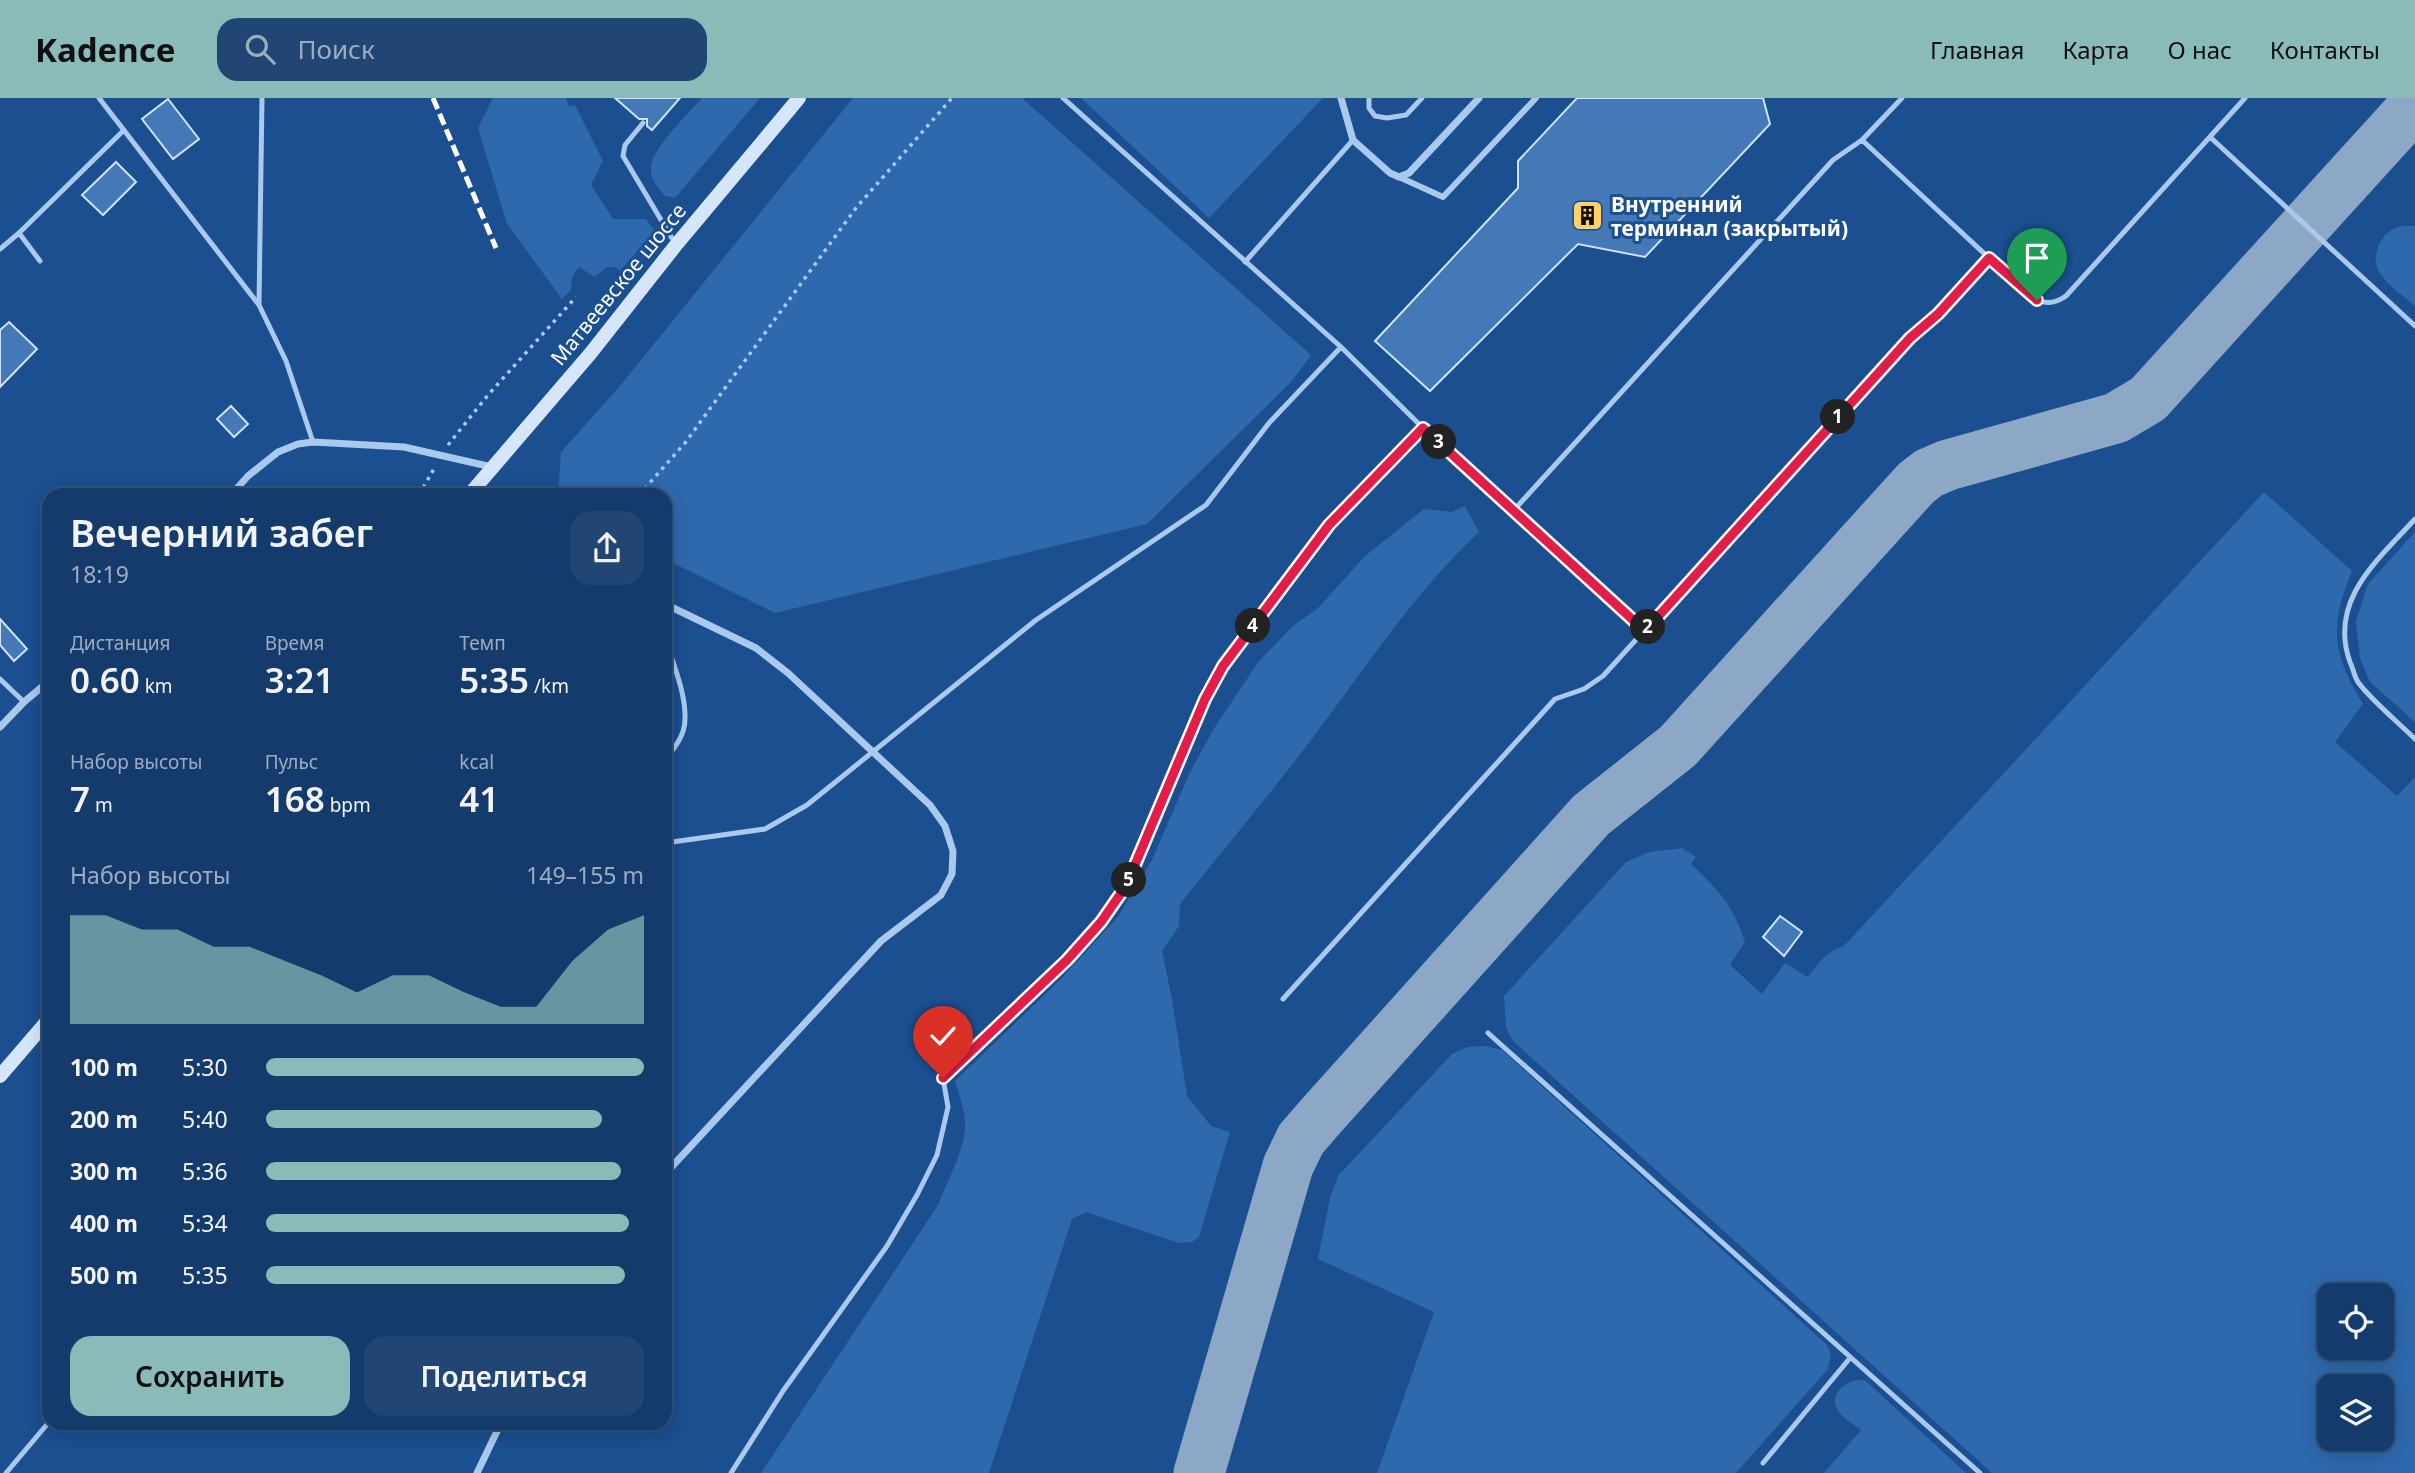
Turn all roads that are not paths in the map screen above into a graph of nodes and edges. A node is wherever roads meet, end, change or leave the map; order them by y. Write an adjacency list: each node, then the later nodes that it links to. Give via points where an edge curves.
1 (99, 98): 13 (lane)
2 (262, 98): 24 (lane)
3 (799, 98): 19 (main road, Матвеевское шоссе)
4 (1063, 98): 23 (lane)
5 (1341, 98): 15 (street)
6 (1369, 98): 7 (lane, via 1375,116 1387,118 1406,116)
7 (1422, 98)
8 (1479, 98): 17 (street, via 1409,173)
9 (1536, 98): 17 (street, via 1443,197)
10 (1902, 98): 16 (lane)
11 (2245, 98): 14 (lane)
12 (643, 123): 19 (lane, via 625,145 623,156)
13 (124, 130): 18 (lane); 24 (lane)
14 (2210, 136): 21 (lane, via 2059,300 2043,303 2031,297); 25 (lane)
15 (1353, 140): 17 (street); 23 (lane)
16 (1862, 140): 21 (lane); 32 (lane, via 1833,160)
17 (1399, 177)
18 (19, 233): 20 (lane); 22 (lane)
19 (676, 245): 29 (main road, Матвеевское шоссе)
20 (0, 249)
21 (1989, 258): 35 (lane, via 1910,338)
22 (40, 261)
23 (1245, 262): 26 (lane)
24 (259, 305): 28 (lane, via 286,361)
25 (2415, 326)
26 (1340, 347): 27 (lane); 43 (lane, via 1269,423 1206,505 1036,620)
27 (1423, 428): 32 (lane); 56 (lane, via 1329,525 1223,666 1126,886 1101,922 943,1078 948,1107 937,1155 917,1195)
28 (313, 442): 29 (street, via 404,447); 30 (street, via 278,452)
29 (492, 467): 31 (main road, Матвеевское шоссе)
30 (237, 488)
31 (476, 488)
32 (1514, 510): 35 (lane)
33 (2415, 519): 41 (lane, via 2361,579 2345,622 2345,648 2357,681)
34 (672, 607): 43 (street, via 756,648)
35 (1645, 631): 45 (lane, via 1603,676 1584,689 1555,698)
36 (672, 662): 42 (lane, via 686,721)
37 (0, 679): 39 (lane)
38 (42, 687): 39 (street)
39 (24, 702): 40 (street)
40 (0, 727)
41 (2415, 739)
42 (672, 751)
43 (871, 751): 44 (lane, via 807,805 765,829); 49 (street, via 930,805 945,826 953,851 952,874 941,895 881,941)
44 (672, 842)
45 (1283, 999)
46 (42, 1027): 48 (main road)
47 (1488, 1033): 50 (lane)
48 (0, 1076)
49 (672, 1166)
50 (1850, 1357): 53 (lane); 57 (lane)
51 (42, 1430): 54 (lane)
52 (497, 1430): 55 (street)
53 (1763, 1463)
54 (6, 1473)
55 (477, 1473)
56 (732, 1473)
57 (1980, 1473)

